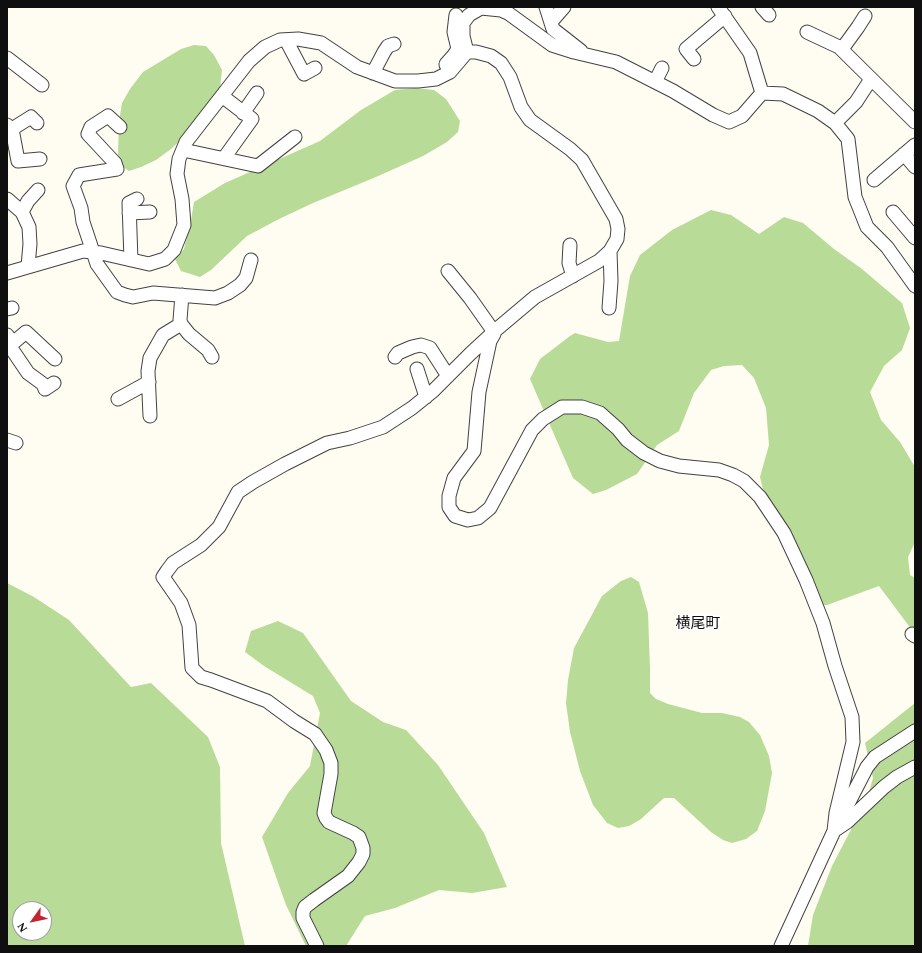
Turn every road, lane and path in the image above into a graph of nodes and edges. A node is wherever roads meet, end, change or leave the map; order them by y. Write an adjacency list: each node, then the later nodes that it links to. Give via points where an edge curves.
1 (546, 7): 6 (street)
2 (564, 7): 6 (street)
3 (721, 12): 14 (street, via 682,45); 23 (street, via 750,53)
4 (456, 15): 17 (street, via 454,32 458,49 446,64)
5 (864, 16): 10 (street)
6 (551, 22): 12 (street, via 553,29)
7 (807, 32): 10 (street)
8 (286, 40): 15 (street, via 304,74); 18 (street, via 298,39 321,43 357,67); 24 (street, via 265,47 249,61)
9 (392, 49): 18 (street, via 388,46 384,52)
10 (842, 49): 19 (street)
11 (467, 52): 12 (street, via 463,23 468,15 481,8 508,13 552,45); 17 (street); 48 (street, via 491,56 501,63 510,77 521,107 530,120 582,160 616,218 617,239)
12 (586, 54): 20 (street, via 616,62)
13 (8, 56): 21 (street)
14 (694, 59)
15 (315, 68)
16 (662, 68): 20 (street)
17 (450, 72): 18 (street, via 436,79 418,82 395,81)
18 (379, 75)
19 (872, 79): 26 (street); 28 (street, via 856,102)
20 (655, 82): 23 (street, via 729,122 742,116)
21 (42, 85)
22 (257, 93): 25 (street)
23 (762, 93): 28 (street, via 783,94 818,111)
24 (222, 96): 25 (street); 33 (street, via 186,142)
25 (243, 113): 35 (street, via 252,119)
26 (915, 122)
27 (37, 123): 29 (street, via 31,117)
28 (835, 123): 56 (street, via 848,139 856,197 867,227)
29 (10, 127): 36 (street, via 18,161)
30 (120, 127): 49 (street, via 108,116 90,127 88,134 115,163 117,169 79,175 73,186)
31 (295, 137): 35 (street, via 258,166)
32 (915, 145): 34 (street)
33 (183, 150): 35 (street); 50 (street, via 178,159 177,174 184,225 174,250 165,259 149,264)
34 (904, 154): 37 (street); 38 (street)
35 (224, 158)
36 (40, 159)
37 (915, 167)
38 (874, 180)
39 (38, 190): 42 (street)
40 (7, 199): 42 (street)
41 (136, 199): 45 (street, via 129,203)
42 (22, 212): 52 (street, via 29,227)
43 (150, 212): 45 (street)
44 (893, 212): 46 (street)
45 (129, 213): 50 (street)
46 (915, 238)
47 (570, 246): 55 (street, via 569,262)
48 (610, 251): 55 (street, via 599,261); 58 (street, via 612,281)
49 (94, 252): 50 (street); 52 (street, via 83,251); 57 (street, via 97,264 117,292 133,297 153,293)
50 (131, 260)
51 (251, 260): 57 (street, via 246,278 228,293 215,298)
52 (28, 266): 54 (street)
53 (448, 271): 60 (street)
54 (7, 273)
55 (573, 276): 60 (street, via 535,297)
56 (914, 281)
57 (182, 295): 59 (street)
58 (609, 308)
59 (181, 324): 62 (street); 67 (street, via 163,335 150,358)
60 (496, 330): 66 (street); 74 (street, via 490,341 479,392 474,451 454,478 449,496 449,507 455,516 468,520 478,518 490,508 532,430 543,419 562,407 582,407 600,413 644,454 660,461 679,466 719,470 744,481 760,497 784,533 806,580 823,623 852,717 853,742)
61 (8, 337): 64 (street, via 13,343 26,332); 68 (street, via 11,348 28,373 43,384 45,389)
62 (212, 357)
63 (395, 357): 66 (street, via 412,347 421,345 430,348)
64 (55, 359)
65 (417, 369): 69 (street)
66 (448, 376): 69 (street)
67 (149, 382): 70 (street); 71 (street)
68 (54, 383)
69 (426, 397): 75 (street, via 383,427 327,443 238,492 218,527 201,545 173,563 163,577 181,604 188,625 192,668 201,678 267,701 315,734 326,750 331,763 331,774 324,813 329,822 359,837 363,854 348,876 314,900 303,912 303,918)
70 (118, 399)
71 (150, 416)
72 (915, 731): 74 (street, via 875,757 867,767)
73 (915, 767): 74 (street, via 884,787)
74 (834, 831): 76 (street)
75 (317, 946)
76 (781, 946)

